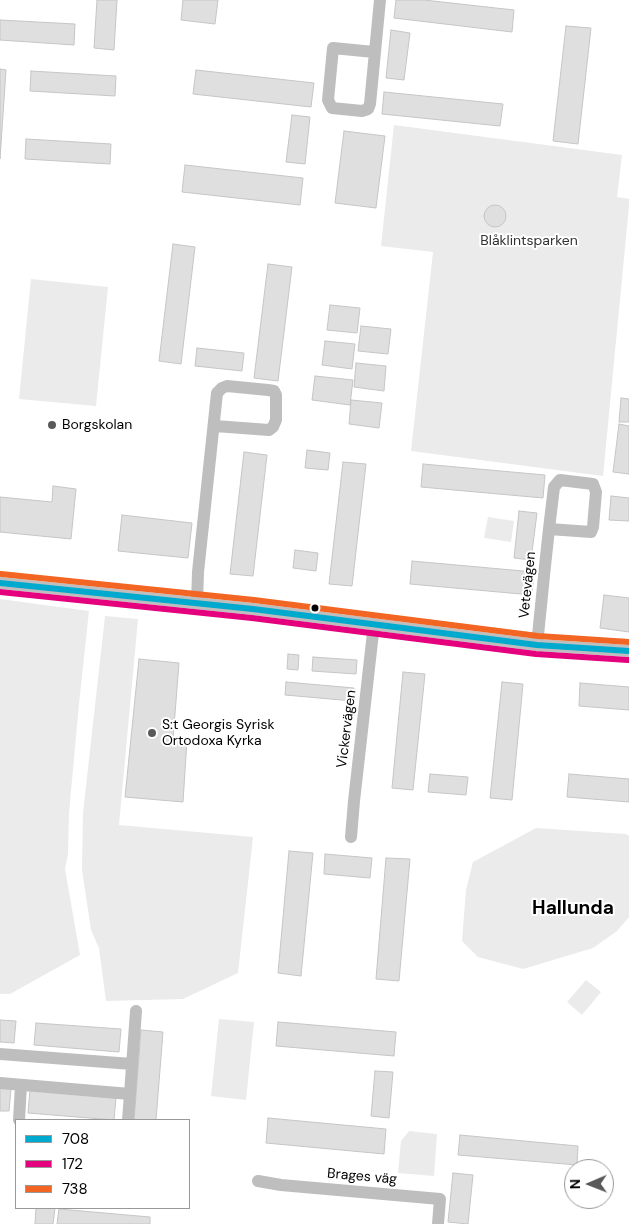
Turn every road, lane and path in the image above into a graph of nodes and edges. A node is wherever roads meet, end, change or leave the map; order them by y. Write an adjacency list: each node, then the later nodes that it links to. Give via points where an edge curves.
1 (380, 0): 2 (street)
2 (374, 52): 2 (street, via 333,48 328,100 332,108 368,109)
3 (215, 426): 3 (street, via 269,430 276,420 276,394 268,390 222,388 218,394); 6 (street)
4 (549, 529): 4 (street, Vetevägen, via 590,532 596,492 593,484 560,480 556,483); 8 (street, Vetevägen)
5 (0, 583): 6 (street)
6 (197, 603): 7 (street)
7 (374, 624): 8 (street); 10 (street, Vickervägen)
8 (537, 645): 9 (street)
9 (629, 652)
10 (351, 838)
11 (136, 1011): 13 (street)
12 (0, 1054): 13 (street)
13 (132, 1064): 16 (street)
14 (0, 1083): 15 (street)
15 (21, 1085): 16 (street); 17 (street)
16 (130, 1094): 18 (street)
17 (19, 1119)
18 (128, 1119)
19 (258, 1181): 20 (street, Brages väg, via 440,1199)
20 (438, 1224)

